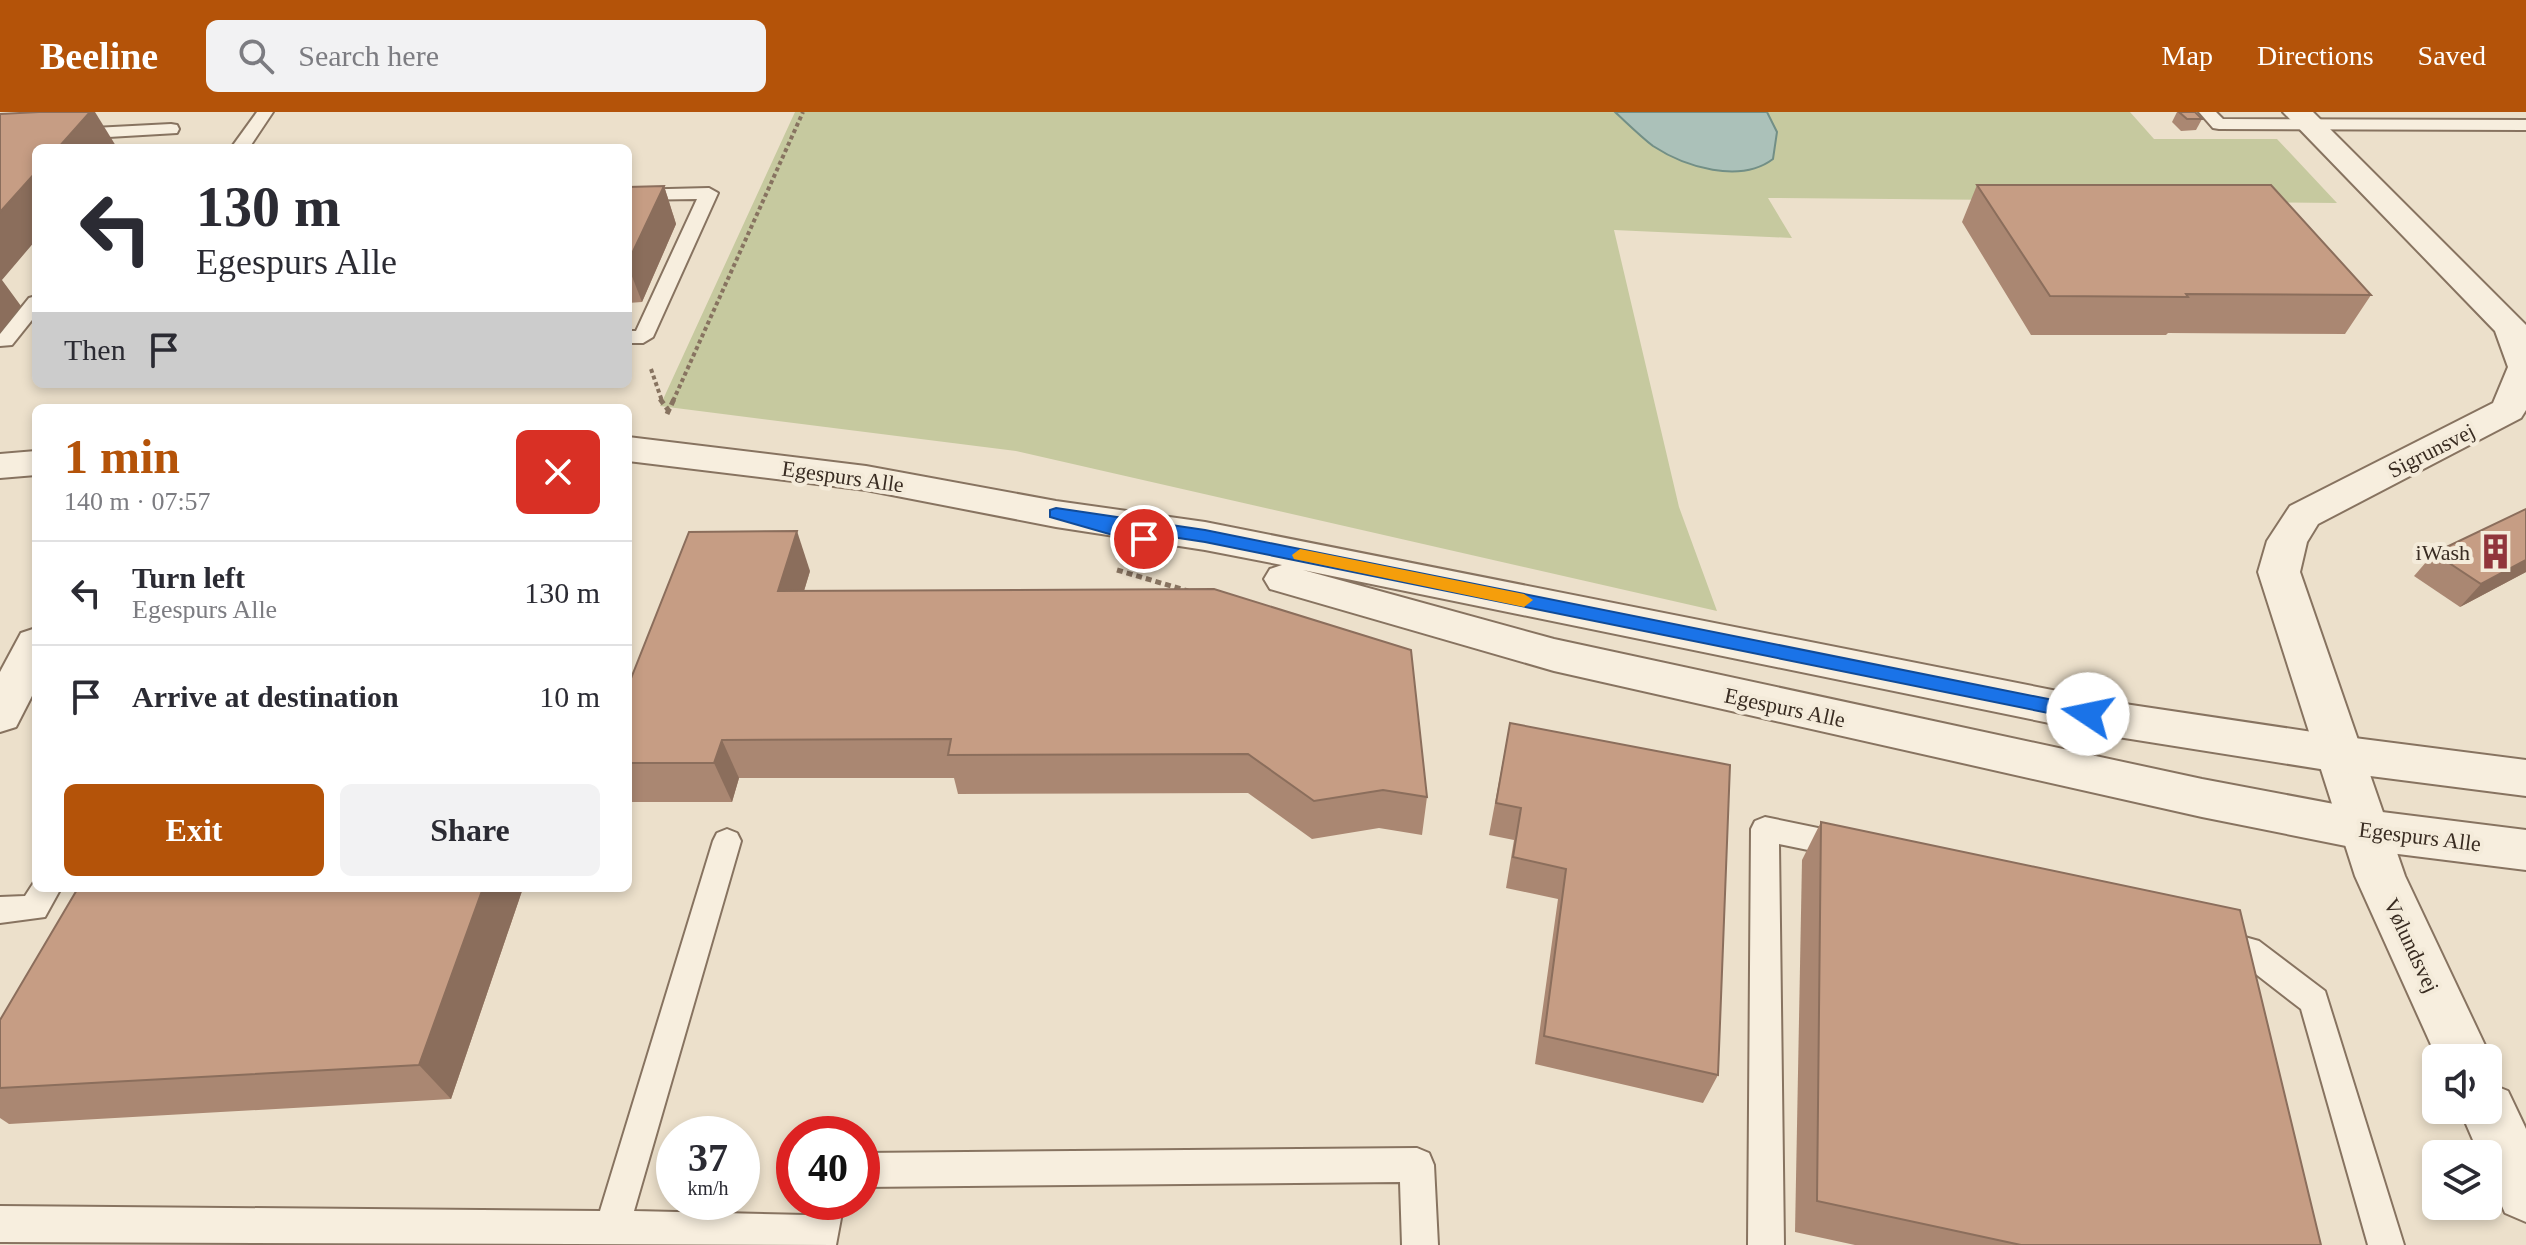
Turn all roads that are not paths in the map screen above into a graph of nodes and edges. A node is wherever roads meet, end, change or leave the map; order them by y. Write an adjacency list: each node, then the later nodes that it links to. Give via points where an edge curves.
1 (183, 112): 8 (lane)
2 (265, 112): 11 (lane)
3 (2207, 112): 5 (lane, via 2219,124)
4 (2387, 112): 6 (lane)
5 (2304, 118): 6 (lane); 16 (street, Sigrunsvej, via 2511,328 2526,367)
6 (2401, 125): 7 (lane)
7 (2526, 125)
8 (171, 129): 9 (lane); 10 (lane)
9 (62, 134)
10 (159, 144)
11 (243, 144)
12 (632, 195): 14 (lane, via 709,193)
13 (32, 307): 15 (lane)
14 (636, 337)
15 (5, 341)
16 (2517, 416): 23 (street, Sigrunsvej, via 2304,515 2287,541 2279,572)
17 (640, 450): 20 (street, Egespurs Alle, via 866,478)
18 (32, 463): 19 (street)
19 (0, 466)
20 (1056, 514): 23 (street, Egespurs Alle, via 1205,536 2118,720); 25 (street, Egespurs Alle, via 1554,655)
21 (32, 652): 22 (street)
22 (0, 715)
23 (2339, 754): 24 (street, Egespurs Alle); 25 (street, Sigrunsvej)
24 (2526, 778)
25 (2366, 830): 27 (street, Egespurs Alle); 32 (street, Vølundsvej, via 2380,876)
26 (727, 841): 38 (lane)
27 (2526, 850)
28 (1873, 851): 40 (lane, via 1765,829)
29 (44, 892): 30 (lane, via 34,908)
30 (0, 910)
31 (2189, 936): 41 (lane, via 2248,950 2314,1001)
32 (2458, 1044)
33 (2494, 1124): 35 (street)
34 (880, 1170): 39 (lane, via 1417,1165)
35 (2526, 1193)
36 (0, 1224): 38 (lane)
37 (822, 1227): 38 (lane)
38 (609, 1237)
39 (1420, 1245)
40 (1766, 1245)
41 (2386, 1245)

